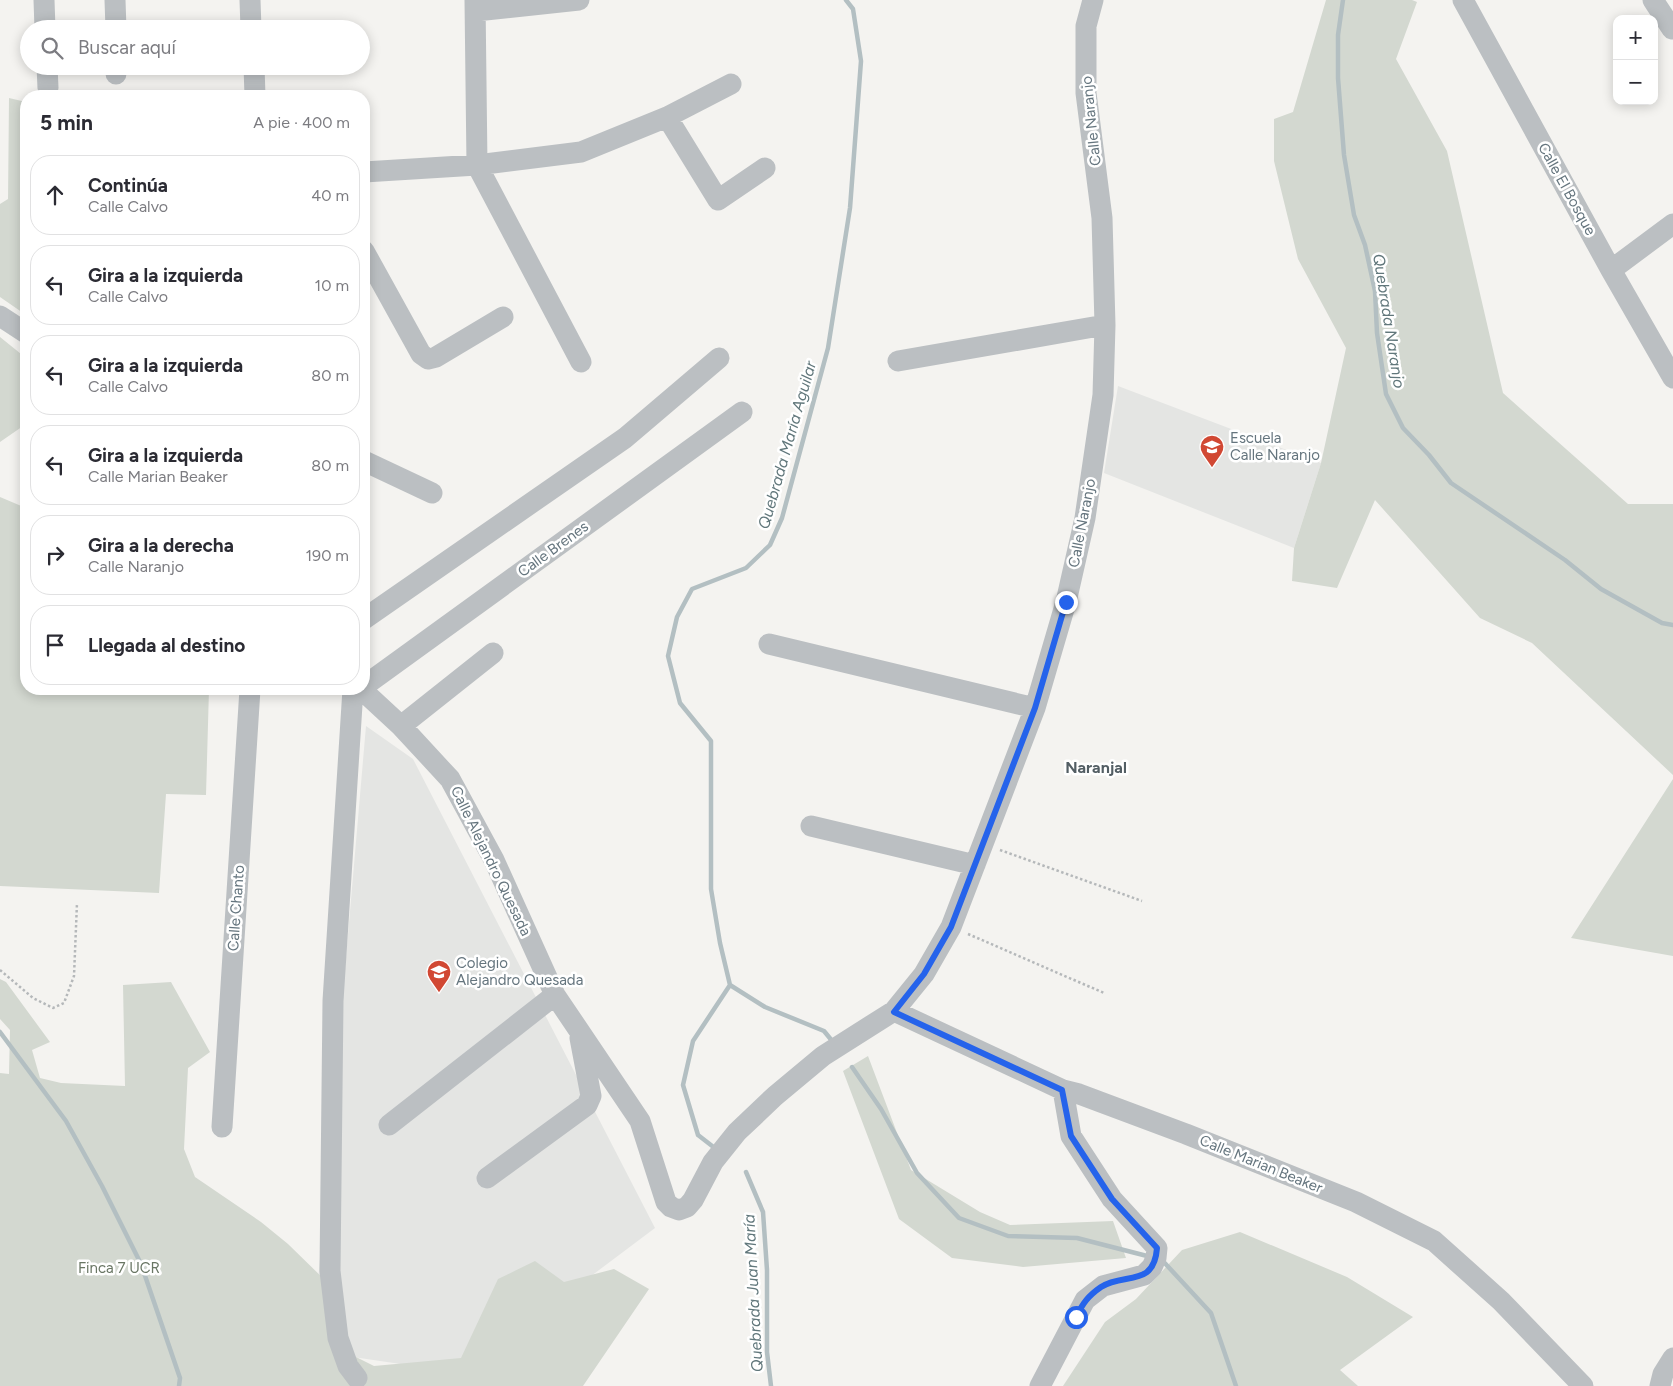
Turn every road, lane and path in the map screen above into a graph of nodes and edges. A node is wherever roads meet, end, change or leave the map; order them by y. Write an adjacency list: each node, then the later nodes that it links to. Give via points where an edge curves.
1 (44, 0): 9 (street)
2 (115, 0): 10 (street)
3 (250, 0): 11 (street)
4 (579, 0): 8 (street)
5 (1093, 0): 27 (street, Calle Naranjo, via 1086,26 1086,93 1102,218)
6 (1463, 0): 24 (street, Calle El Bosque)
7 (1654, 0): 12 (street)
8 (475, 5): 19 (street)
9 (45, 20)
10 (116, 20)
11 (251, 20)
12 (1672, 28)
13 (47, 75): 16 (street)
14 (255, 75): 17 (street)
15 (731, 84): 18 (street)
16 (48, 88)
17 (256, 90)
18 (667, 118): 19 (street, via 581,152); 20 (street, via 718,200)
19 (477, 165): 21 (street); 31 (street)
20 (765, 168)
21 (370, 172)
22 (1673, 224): 24 (street)
23 (370, 262): 26 (street, via 421,354 428,359)
24 (1611, 270): 32 (street, Calle El Bosque)
25 (0, 316): 28 (street)
26 (503, 317)
27 (1105, 325): 30 (street); 43 (street, Calle Naranjo, via 1103,395 1085,518 1066,602)
28 (20, 329)
29 (719, 358): 36 (street, via 625,438)
30 (898, 361)
31 (581, 362)
32 (1672, 375)
33 (742, 412): 39 (street, Calle Brenes)
34 (370, 464): 35 (street)
35 (432, 493)
36 (370, 615)
37 (769, 644): 43 (street)
38 (493, 653): 44 (street)
39 (370, 682)
40 (250, 695): 58 (street, Calle Chanto)
41 (353, 695): 61 (street, via 333,1001 330,1270 338,1338 348,1366)
42 (367, 695): 44 (street, Calle Alejandro Quesada)
43 (1035, 708): 46 (street, Calle Naranjo)
44 (401, 726): 53 (street, Calle Alejandro Quesada, via 450,779 494,860)
45 (811, 826): 47 (street)
46 (983, 844): 47 (street, Calle Naranjo); 48 (path)
47 (975, 865): 50 (street, Calle Naranjo)
48 (1142, 901)
49 (77, 903): 51 (path, via 74,976 64,1003 53,1008 33,998)
50 (951, 927): 52 (path); 54 (street, Calle Naranjo, via 924,974)
51 (0, 970)
52 (1104, 992)
53 (555, 995): 55 (street, Calle Alejandro Quesada); 57 (street)
54 (894, 1012): 55 (street, Calle Alejandro Quesada, via 823,1056 775,1096 737,1132 713,1162 693,1200 679,1210 666,1202 640,1121); 56 (street, Calle Marian Beaker)
55 (579, 1030): 59 (street, via 591,1096 587,1105)
56 (1062, 1090): 62 (street, via 1071,1136 1112,1199 1157,1248 1152,1267 1144,1275 1103,1286 1085,1300); 63 (street, Calle Marian Beaker, via 1356,1202 1434,1241 1501,1301)
57 (389, 1125)
58 (222, 1127)
59 (487, 1178)
60 (1673, 1358): 64 (street)
61 (357, 1378)
62 (1040, 1386)
63 (1583, 1386)
64 (1660, 1386)

